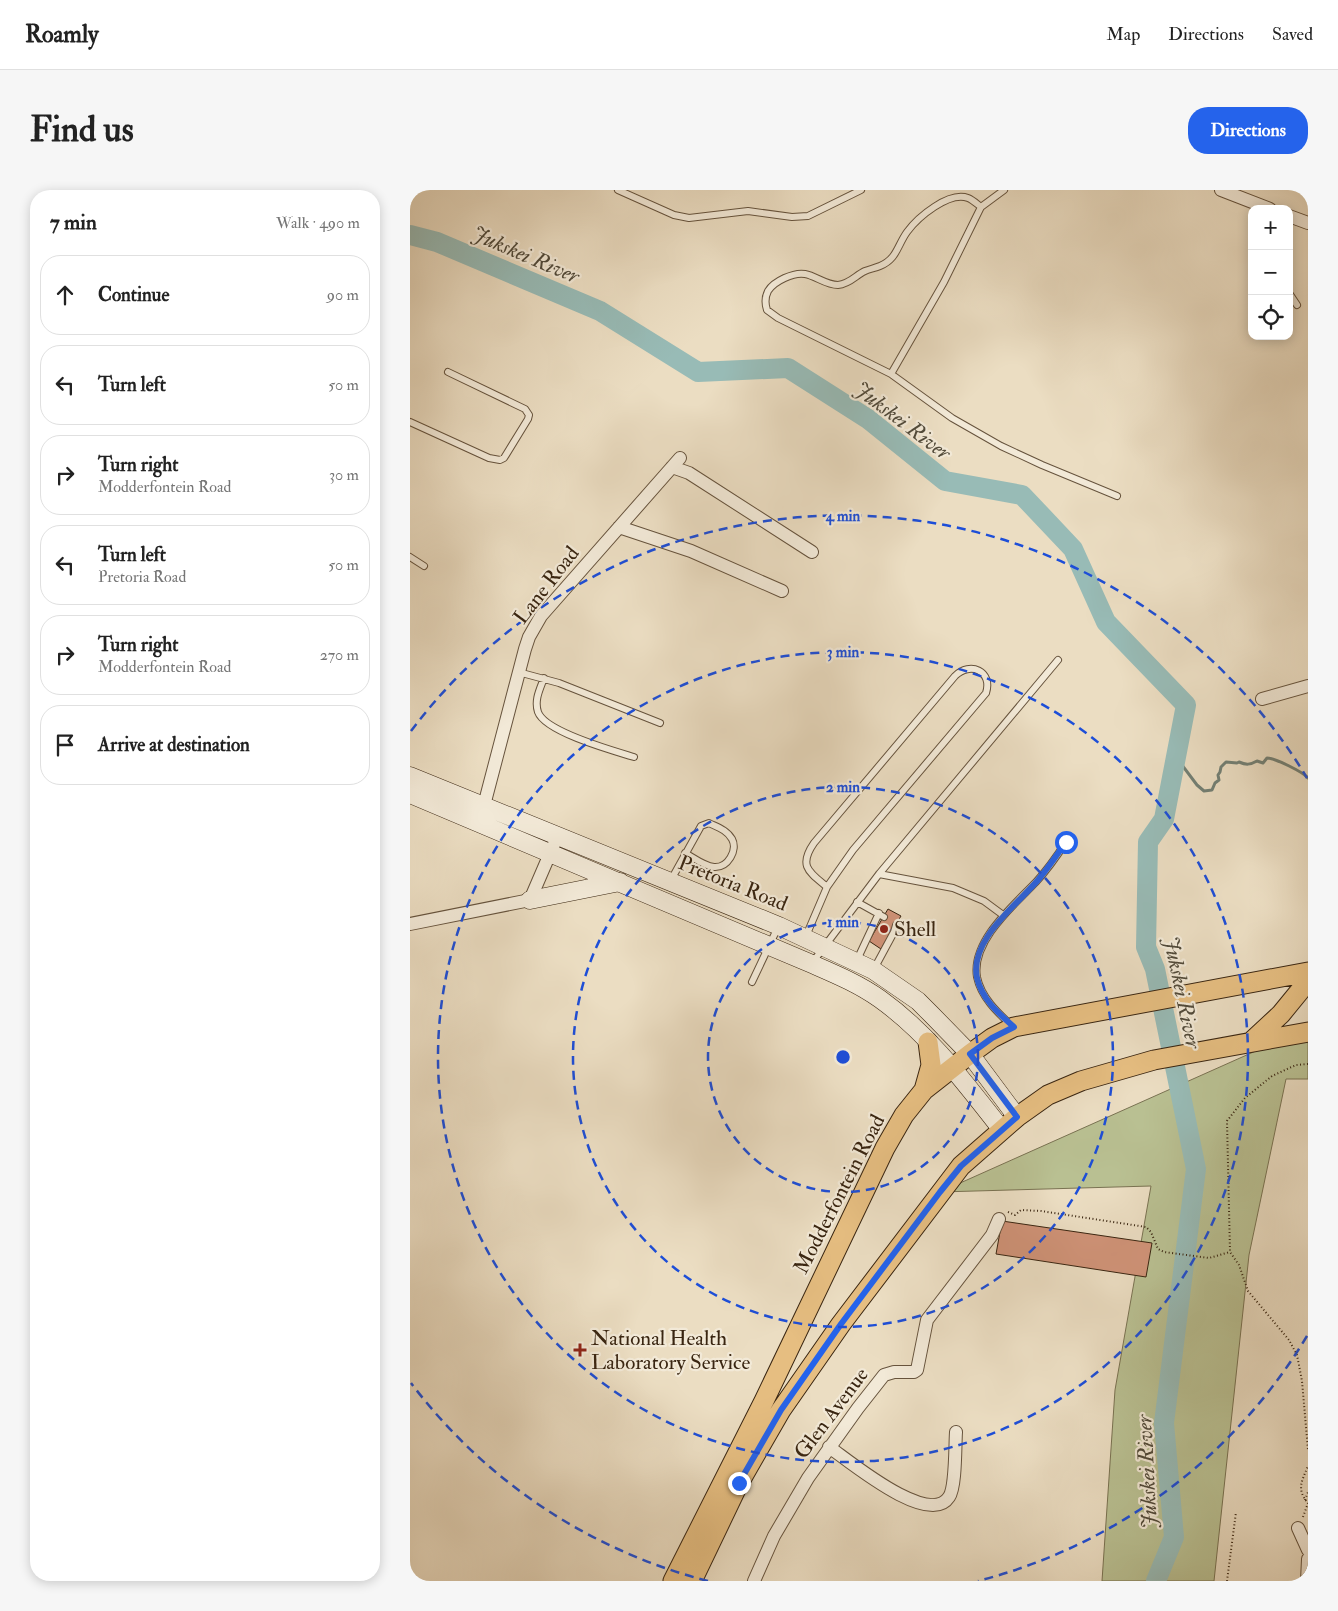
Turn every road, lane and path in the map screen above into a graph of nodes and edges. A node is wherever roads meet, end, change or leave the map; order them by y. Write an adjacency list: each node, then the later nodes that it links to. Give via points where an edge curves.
1 (618, 190): 2 (lane, via 674,215 689,218 748,211 808,216)
2 (861, 190)
3 (1004, 190): 6 (lane)
4 (1221, 190): 5 (street)
5 (1260, 205)
6 (981, 208): 12 (lane, via 944,282); 12 (lane, via 966,198 941,203 915,223 890,261 863,272 847,283 838,285 797,274 768,290 767,310 778,318)
7 (1293, 217): 8 (street)
8 (1308, 223)
9 (1290, 295): 10 (lane)
10 (1297, 305)
11 (448, 372): 13 (lane, via 528,413 528,419 504,458 489,458)
12 (891, 374): 14 (lane, via 952,418 1001,446)
13 (410, 422)
14 (1117, 496)
15 (619, 527): 16 (street, Lane Road, via 676,462); 19 (street, via 690,551); 21 (street, Lane Road, via 541,616 529,637)
16 (812, 552)
17 (410, 557): 18 (lane)
18 (424, 566)
19 (782, 591)
20 (1058, 660): 35 (lane)
21 (518, 672): 22 (lane); 29 (street, Lane Road)
22 (544, 678): 25 (lane); 26 (lane, via 536,701 542,720 570,735)
23 (1308, 686): 24 (street)
24 (1262, 699)
25 (660, 723)
26 (634, 757)
27 (410, 776): 29 (main road, Pretoria Road)
28 (410, 794): 30 (main road, Pretoria Road)
29 (484, 805): 30 (street, Lane Road); 31 (main road, Pretoria Road)
30 (479, 822): 34 (main road, Pretoria Road)
31 (558, 835): 34 (street); 37 (main road, Pretoria Road)
32 (1066, 842): 42 (lane, via 1037,881)
33 (685, 853): 33 (lane, via 704,824 728,833 734,848 723,865 715,867); 37 (lane)
34 (550, 854): 36 (main road, Pretoria Road); 39 (street)
35 (879, 874): 41 (lane); 42 (lane, via 954,888 984,901)
36 (620, 882): 39 (main road); 40 (main road, Pretoria Road)
37 (670, 882): 40 (main road); 45 (main road, Pretoria Road)
38 (827, 887): 38 (lane, via 810,873 806,864 814,843 955,676 964,669 982,672 988,682 986,693 853,850); 46 (lane)
39 (530, 900): 43 (street)
40 (663, 900): 47 (main road, Pretoria Road)
41 (857, 902): 48 (lane); 49 (lane, via 881,915)
42 (1003, 915): 54 (lane, via 981,949 977,977 986,998)
43 (410, 924)
44 (896, 925): 51 (lane)
45 (779, 926): 46 (main road, Pretoria Road); 47 (lane)
46 (805, 938): 48 (main road, Pretoria Road)
47 (768, 946): 50 (main road, Pretoria Road); 53 (lane)
48 (824, 946): 49 (main road, Pretoria Road); 50 (lane)
49 (856, 961): 51 (main road, Pretoria Road)
50 (812, 964): 57 (main road, Pretoria Road, via 879,998 904,1017)
51 (874, 970): 58 (main road, Pretoria Road, via 918,1001)
52 (1307, 981): 54 (main road, Modderfontein Road, via 1262,979); 56 (main road, Modderfontein Road, via 1281,1014)
53 (752, 982)
54 (1014, 1027): 58 (main road, Modderfontein Road)
55 (1308, 1032): 56 (main road)
56 (1252, 1041): 62 (main road, via 1154,1060 1081,1081 1048,1094)
57 (928, 1042): 60 (main road, Pretoria Road); 61 (main road, via 931,1065)
58 (970, 1054): 60 (main road, Modderfontein Road); 62 (main road, Pretoria Road)
59 (1308, 1064): 65 (path, via 1296,1064 1272,1076 1245,1098 1227,1120)
60 (953, 1067): 61 (main road, Modderfontein Road); 63 (main road, Pretoria Road)
61 (924, 1090): 76 (main road, Modderfontein Road, via 904,1115 885,1148)
62 (1017, 1117): 63 (main road)
63 (1002, 1130): 77 (main road, via 961,1166 940,1192 787,1402 739,1483)
64 (999, 1219): 65 (path, via 1004,1213 1015,1215 1025,1210 1146,1227 1158,1249 1164,1252 1209,1258); 67 (street, Glen Avenue, via 992,1235 927,1320 917,1370 884,1376)
65 (1230, 1252): 68 (path, via 1239,1265 1248,1292 1288,1340 1296,1355 1302,1381)
66 (956, 1432): 67 (street, via 952,1489 946,1500 935,1506 914,1502 894,1492)
67 (829, 1447): 78 (street, Glen Avenue, via 785,1516)
68 (1308, 1450)
69 (1308, 1466): 71 (path, via 1300,1492)
70 (1307, 1494): 71 (path)
71 (1305, 1500): 73 (path, via 1307,1509)
72 (1236, 1512): 79 (path)
73 (1298, 1528): 74 (street)
74 (1308, 1550)
75 (1308, 1559): 80 (street)
76 (673, 1581)
77 (692, 1581)
78 (754, 1581)
79 (1227, 1581)
80 (1307, 1581)

